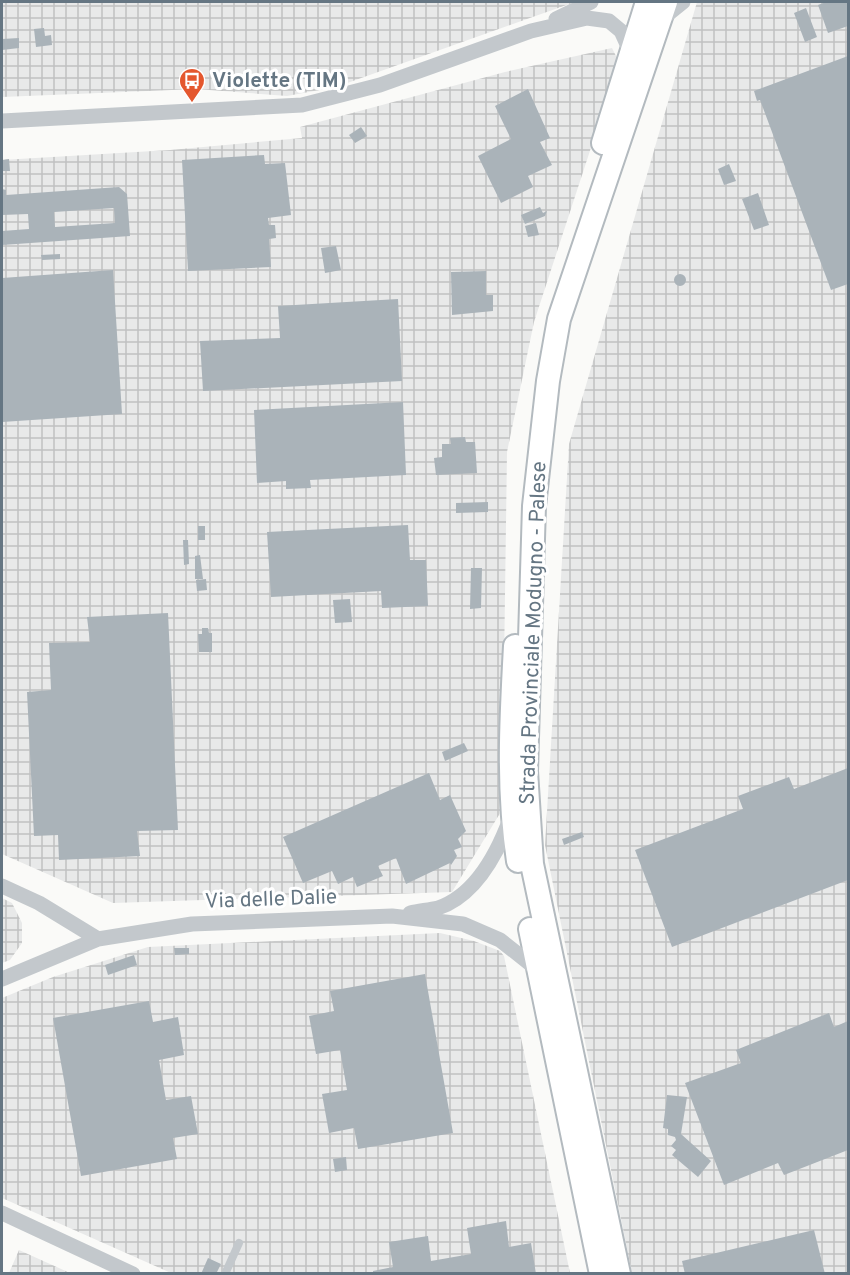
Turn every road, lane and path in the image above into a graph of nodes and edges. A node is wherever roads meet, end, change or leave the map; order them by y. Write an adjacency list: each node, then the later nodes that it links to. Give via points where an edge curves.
1 (591, 2): 5 (street)
2 (647, 2): 6 (main road, Strada Provinciale Modugno - Palese)
3 (683, 2): 4 (street)
4 (663, 11): 19 (main road, Strada Provinciale Modugno - Palese, via 559,319 534,506 526,771 532,864)
5 (531, 32): 6 (street, via 587,18 609,21 621,31); 7 (street, via 380,85 302,105)
6 (631, 53): 8 (main road, Strada Provinciale Modugno - Palese, via 547,316 536,379 522,505 509,755)
7 (2, 121)
8 (511, 817): 10 (street, via 491,861 471,887 439,908); 12 (main road, Strada Provinciale Modugno - Palese)
9 (2, 886): 11 (street, via 39,903)
10 (392, 916): 11 (street, Via delle Dalie, via 192,924); 12 (street, Via delle Dalie, via 463,924 500,940)
11 (98, 939): 13 (street, Via delle Dalie)
12 (538, 970): 18 (main road, Strada Provinciale Modugno - Palese)
13 (2, 979)
14 (2, 1213): 16 (street)
15 (239, 1243): 17 (lane)
16 (133, 1274)
17 (225, 1274)
18 (602, 1274)
19 (618, 1274)

